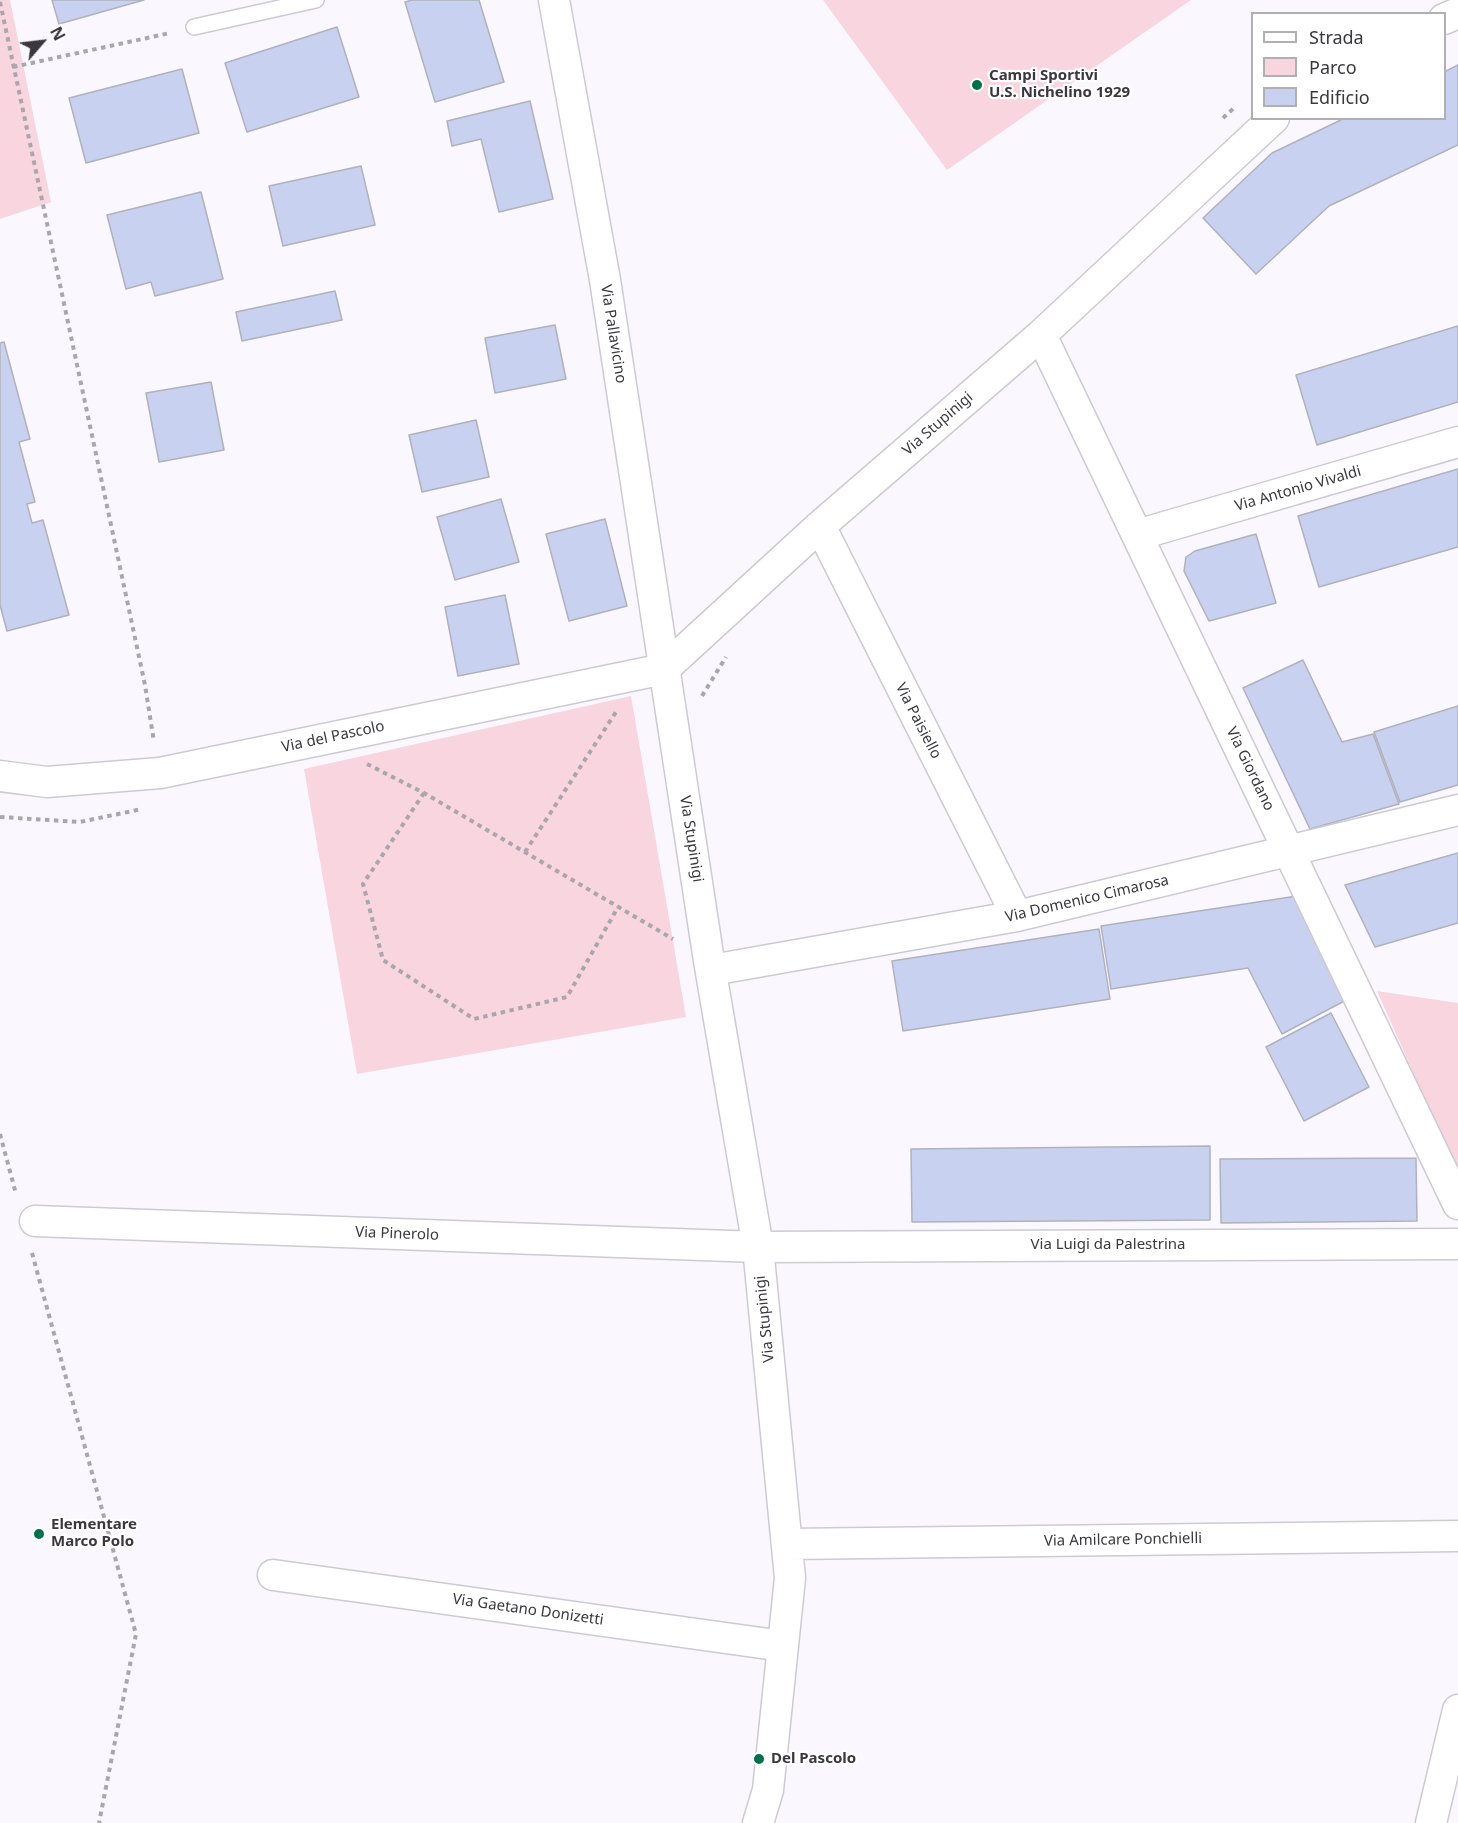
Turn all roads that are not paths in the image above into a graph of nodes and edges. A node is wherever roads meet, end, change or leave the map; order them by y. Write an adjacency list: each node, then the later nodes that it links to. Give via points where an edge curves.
1 (316, 0): 3 (lane)
2 (554, 0): 9 (street, Via Pallavicino, via 605,280)
3 (194, 27)
4 (1272, 120): 5 (street, Via Stupinigi)
5 (1041, 335): 7 (street, Via Stupinigi); 8 (street, Via Giordano)
6 (1458, 442): 8 (street, Via Antonio Vivaldi)
7 (820, 526): 9 (street, Via Stupinigi); 13 (street, Via Paisiello)
8 (1137, 535): 12 (street, Via Giordano)
9 (652, 671): 10 (street, Via del Pascolo, via 160,773 47,782); 14 (street, Via Stupinigi)
10 (0, 776)
11 (1458, 810): 12 (street, Via Domenico Cimarosa)
12 (1290, 852): 13 (street, Via Domenico Cimarosa); 15 (street, Via Giordano)
13 (1017, 916): 14 (street, Via Domenico Cimarosa)
14 (711, 965): 18 (street, Via Stupinigi)
15 (1458, 1204)
16 (27, 1221): 18 (street, Via Pinerolo)
17 (1458, 1244): 18 (street, Via Luigi da Palestrina)
18 (758, 1246): 20 (street, Via Stupinigi)
19 (1458, 1536): 20 (street, Via Amilcare Ponchielli)
20 (788, 1544): 22 (street, Via Stupinigi, via 790,1578)
21 (273, 1575): 22 (street, Via Gaetano Donizetti)
22 (783, 1646): 24 (street, Via Stupinigi, via 768,1790)
23 (1458, 1710): 25 (street)
24 (758, 1823)
25 (1431, 1823)

